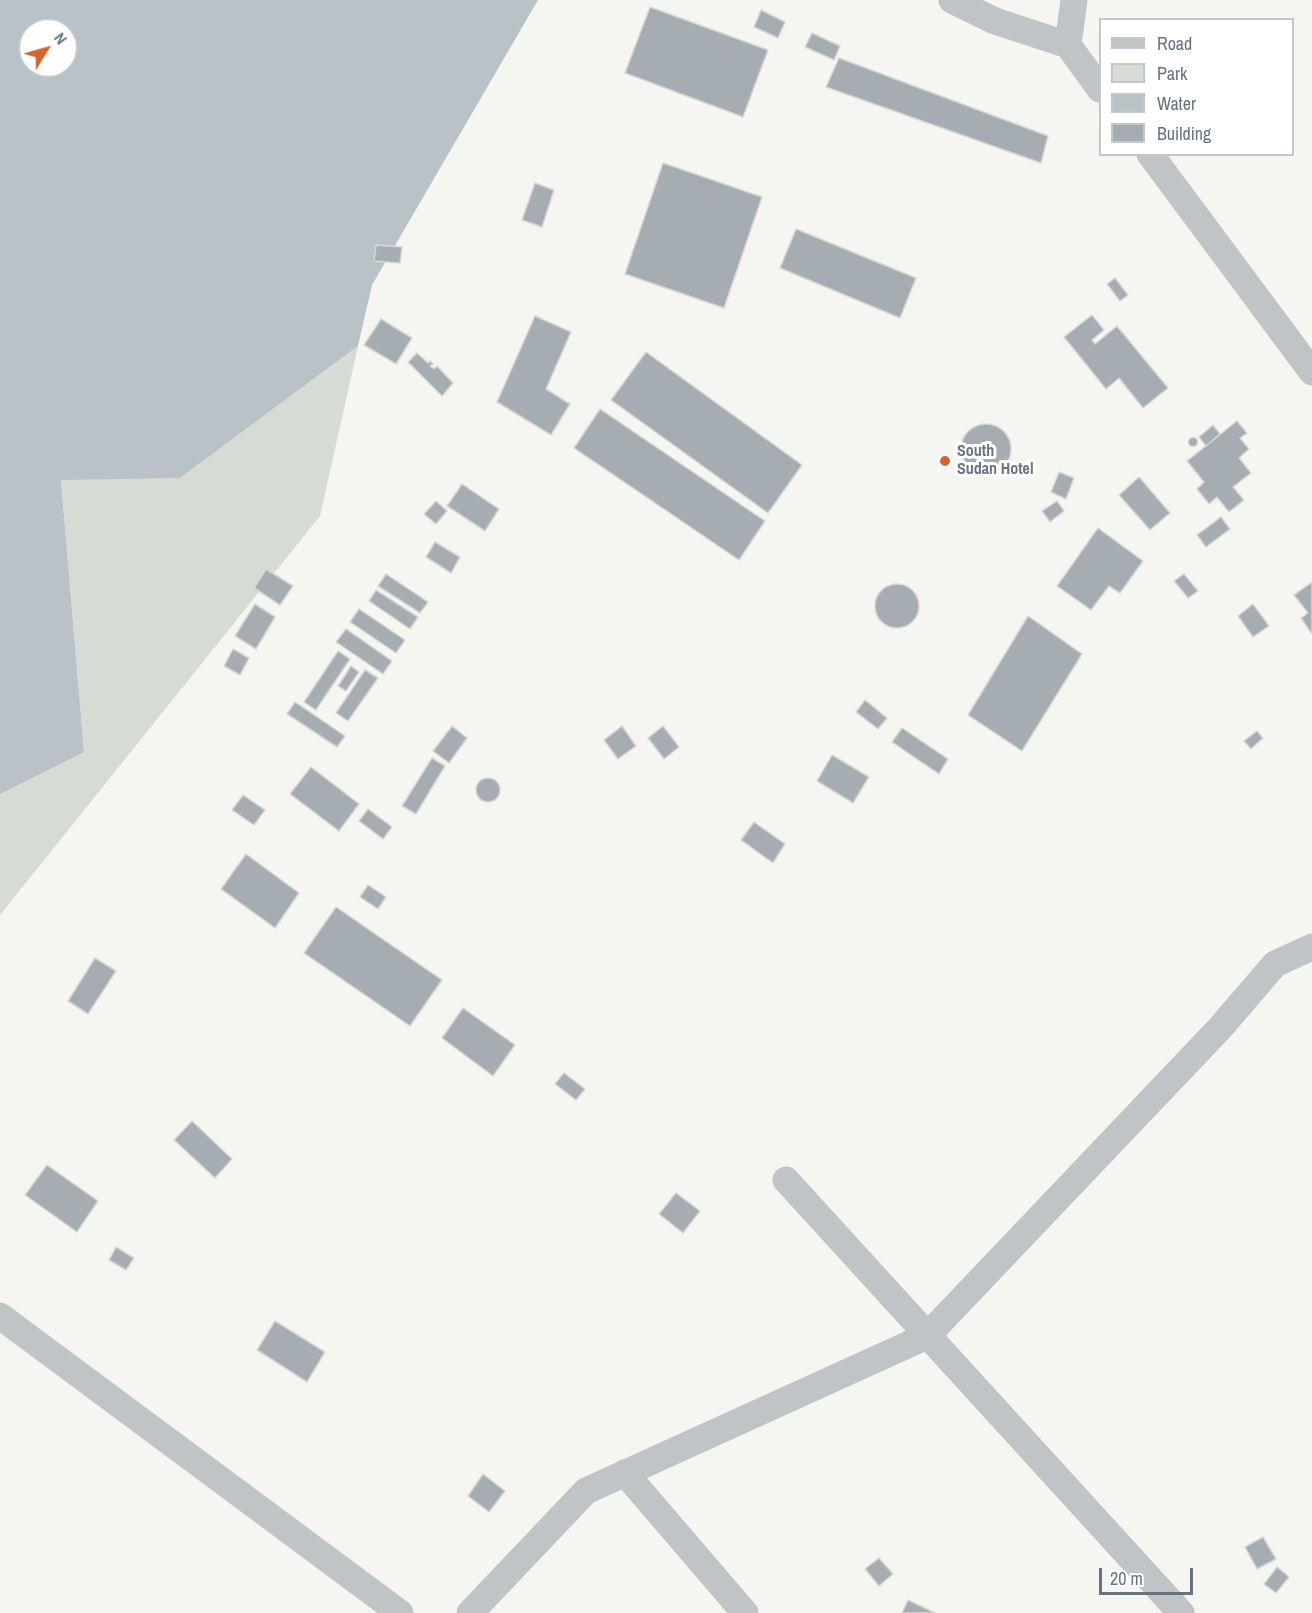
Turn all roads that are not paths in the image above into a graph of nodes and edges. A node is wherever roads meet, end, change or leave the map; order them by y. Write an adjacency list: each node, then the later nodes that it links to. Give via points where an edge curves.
1 (952, 0): 3 (street, via 995,21)
2 (1074, 0): 3 (street)
3 (1068, 45): 4 (street)
4 (1099, 86)
5 (1151, 156): 6 (street)
6 (1312, 372)
7 (1312, 947): 10 (street, via 1275,964 1212,1036)
8 (786, 1180): 10 (street)
9 (0, 1316): 12 (street)
10 (927, 1336): 11 (street); 15 (street)
11 (625, 1473): 13 (street, via 586,1491); 14 (street)
12 (400, 1613)
13 (470, 1613)
14 (745, 1613)
15 (1181, 1613)

